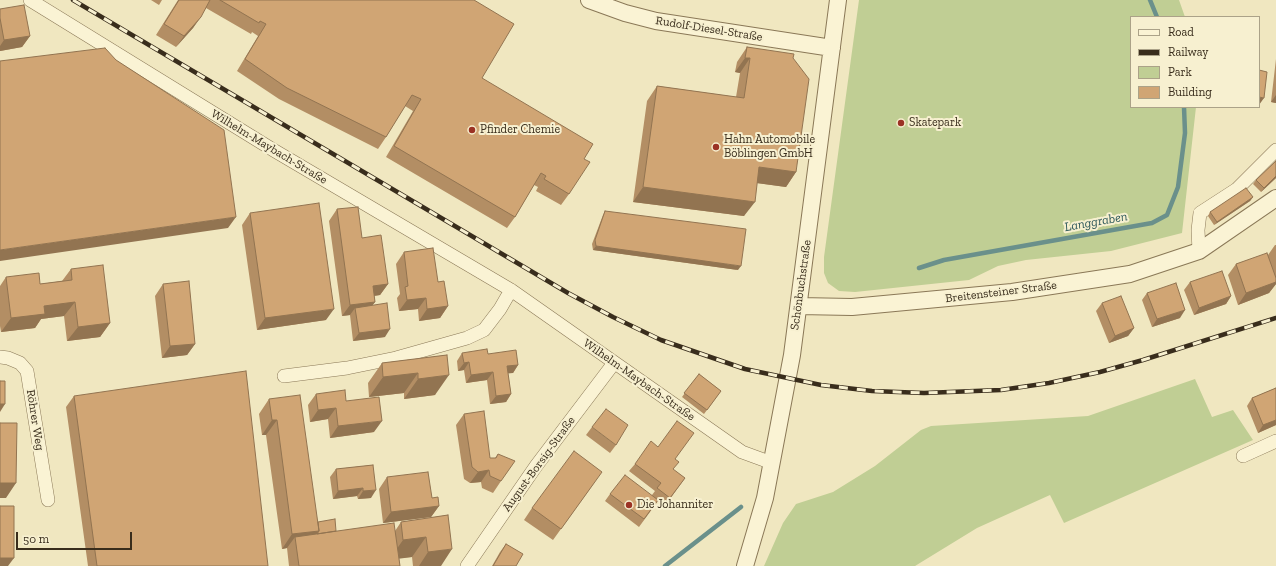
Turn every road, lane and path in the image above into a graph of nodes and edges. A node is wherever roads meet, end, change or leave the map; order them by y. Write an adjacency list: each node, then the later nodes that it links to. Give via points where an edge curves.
1 (30, 0): 8 (street, Wilhelm-Maybach-Straße, via 275,151)
2 (589, 0): 4 (street, Rudolf-Diesel-Straße, via 656,21)
3 (838, 0): 4 (street, Schönbuchstraße)
4 (832, 48): 9 (street, Schönbuchstraße)
5 (1276, 150): 7 (street, via 1237,189 1200,213)
6 (1276, 198): 7 (street, Breitensteiner Straße)
7 (1199, 252): 9 (street, Breitensteiner Straße, via 1130,274 1012,292 852,307)
8 (511, 290): 11 (street, Wilhelm-Maybach-Straße); 12 (street, via 484,330 467,338 396,358 347,368)
9 (799, 306): 15 (street, Schönbuchstraße)
10 (0, 358): 16 (street, Röhrer Weg, via 20,363 27,371)
11 (614, 364): 15 (street, Wilhelm-Maybach-Straße, via 742,452); 17 (street, August-Borsig-Straße, via 536,466)
12 (284, 376)
13 (1276, 441): 14 (street)
14 (1243, 456)
15 (772, 463): 18 (street, Schönbuchstraße)
16 (48, 500)
17 (467, 566)
18 (746, 566)

